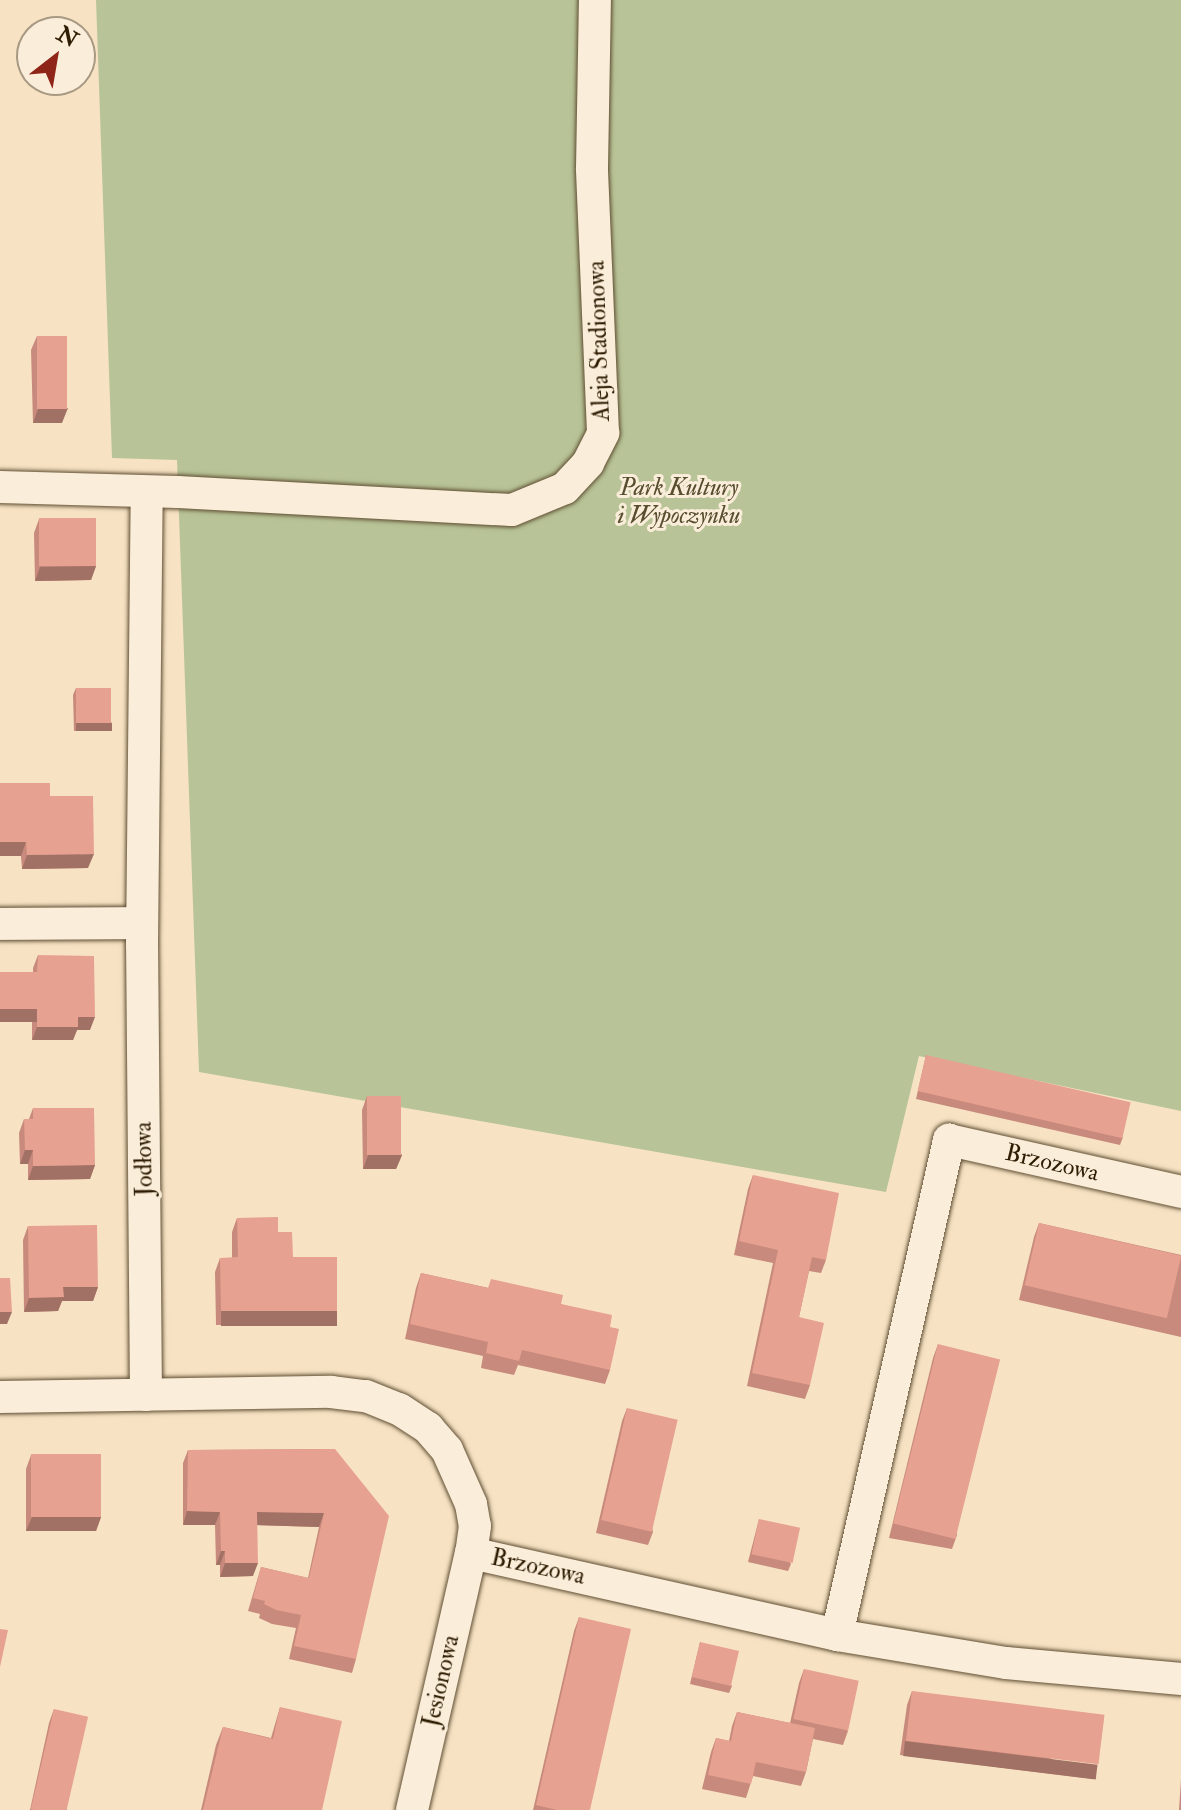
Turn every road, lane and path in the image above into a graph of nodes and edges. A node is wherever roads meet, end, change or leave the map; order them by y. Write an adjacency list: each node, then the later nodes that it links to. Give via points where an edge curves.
1 (595, 0): 3 (street, Aleja Stadionowa, via 592,168 603,433 588,463 565,488 512,510)
2 (0, 487): 3 (street, Aleja Stadionowa)
3 (147, 492): 4 (street, Jodłowa)
4 (142, 923): 5 (street); 7 (street, Jodłowa)
5 (0, 924)
6 (1181, 1192): 10 (street, Brzozowa, via 949,1140)
7 (146, 1395): 8 (street, Brzozowa); 9 (street, Brzozowa, via 331,1392 366,1396 399,1409 428,1428 463,1479 475,1526)
8 (0, 1397)
9 (471, 1553): 10 (street, Brzozowa); 12 (street, Jesionowa)
10 (837, 1635): 11 (street, Brzozowa, via 1006,1663)
11 (1181, 1679)
12 (412, 1810)

